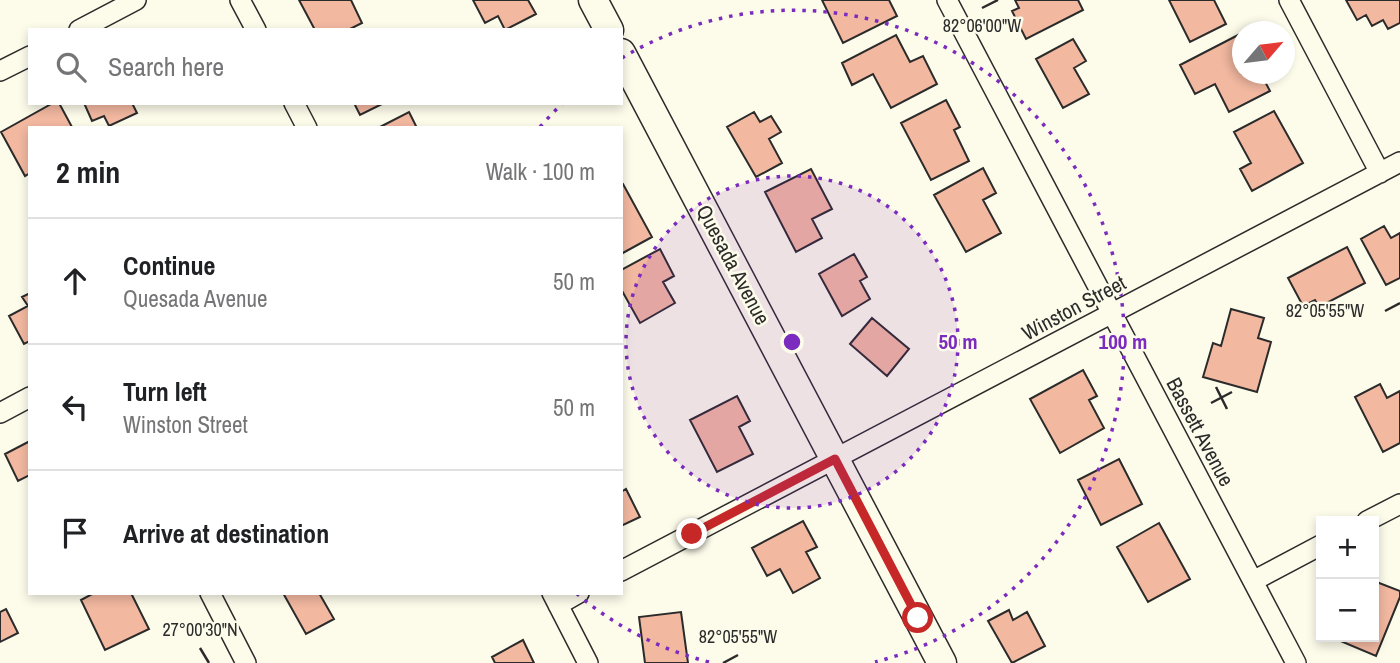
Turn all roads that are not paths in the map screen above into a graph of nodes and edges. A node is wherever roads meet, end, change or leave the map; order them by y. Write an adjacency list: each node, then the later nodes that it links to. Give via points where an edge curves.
1 (136, 0): 6 (street)
2 (240, 0): 7 (street)
3 (593, 0): 8 (street)
4 (947, 0): 16 (street, Bassett Avenue)
5 (1289, 0): 15 (street)
6 (83, 28)
7 (255, 28)
8 (608, 28)
9 (28, 57): 11 (street)
10 (623, 57): 19 (street, Quesada Avenue)
11 (0, 71)
12 (295, 105): 13 (street)
13 (306, 126)
14 (1400, 162): 15 (street, Winston Street)
15 (1380, 173): 16 (street, Winston Street)
16 (1112, 314): 19 (street, Winston Street); 24 (street, Bassett Avenue)
17 (28, 398): 18 (street)
18 (0, 413)
19 (835, 459): 23 (street, Winston Street); 29 (street, Quesada Avenue)
20 (1400, 504): 21 (street)
21 (1377, 516)
22 (1316, 548): 24 (street)
23 (623, 570)
24 (1253, 581): 30 (street, Bassett Avenue)
25 (211, 595): 27 (street)
26 (555, 599): 28 (street)
27 (246, 663)
28 (588, 663)
29 (942, 663)
30 (1296, 663)

